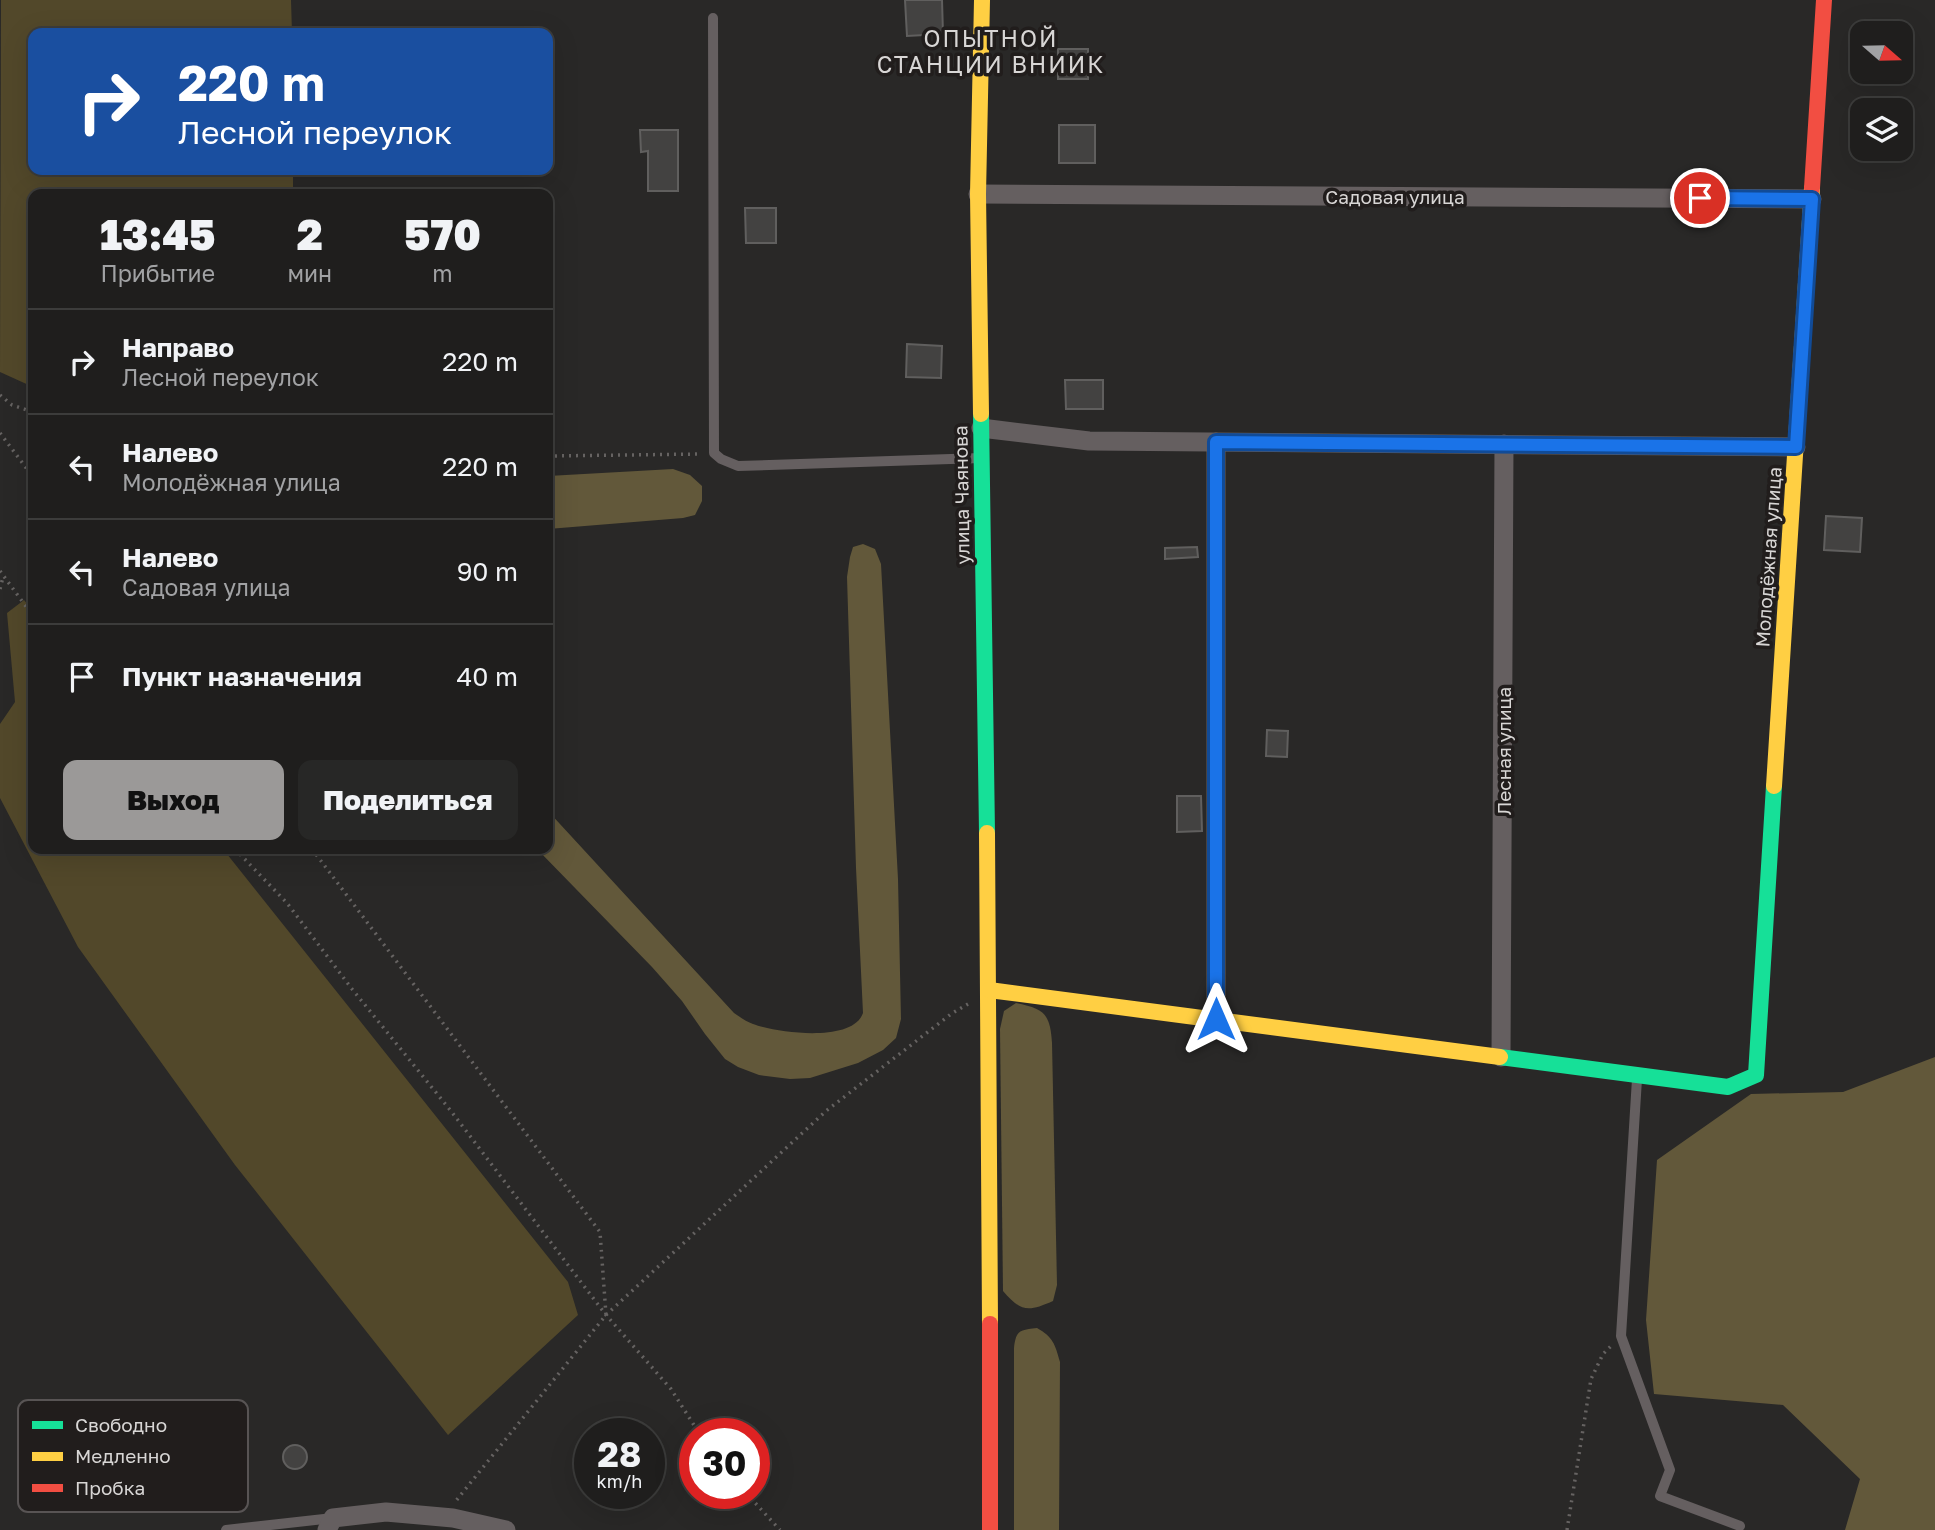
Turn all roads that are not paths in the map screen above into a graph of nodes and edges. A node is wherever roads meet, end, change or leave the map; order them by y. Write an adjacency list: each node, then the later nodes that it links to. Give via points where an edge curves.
1 (982, 0): 4 (street, улица Чаянова)
2 (1824, 0): 5 (street, Молодёжная улица)
3 (713, 18): 10 (lane, via 714,453 738,466)
4 (978, 194): 5 (street, Садовая улица); 6 (street, улица Чаянова)
5 (1812, 199): 9 (street, Молодёжная улица)
6 (981, 428): 7 (street, via 1089,441); 10 (street, улица Чаянова)
7 (1216, 442): 8 (street); 12 (street)
8 (1504, 444): 9 (street); 13 (street, Лесная улица)
9 (1796, 447): 14 (street, Молодёжная улица, via 1756,1076 1728,1087)
10 (981, 458): 11 (street, улица Чаянова)
11 (989, 990): 12 (street); 19 (street, улица Чаянова)
12 (1216, 1019): 13 (street)
13 (1501, 1057): 14 (street)
14 (1637, 1075): 16 (lane, via 1621,1336 1670,1470 1660,1496)
15 (330, 1524): 17 (lane); 18 (street, via 386,1512 453,1518)
16 (1740, 1526)
17 (226, 1530)
18 (506, 1530)
19 (990, 1530)

